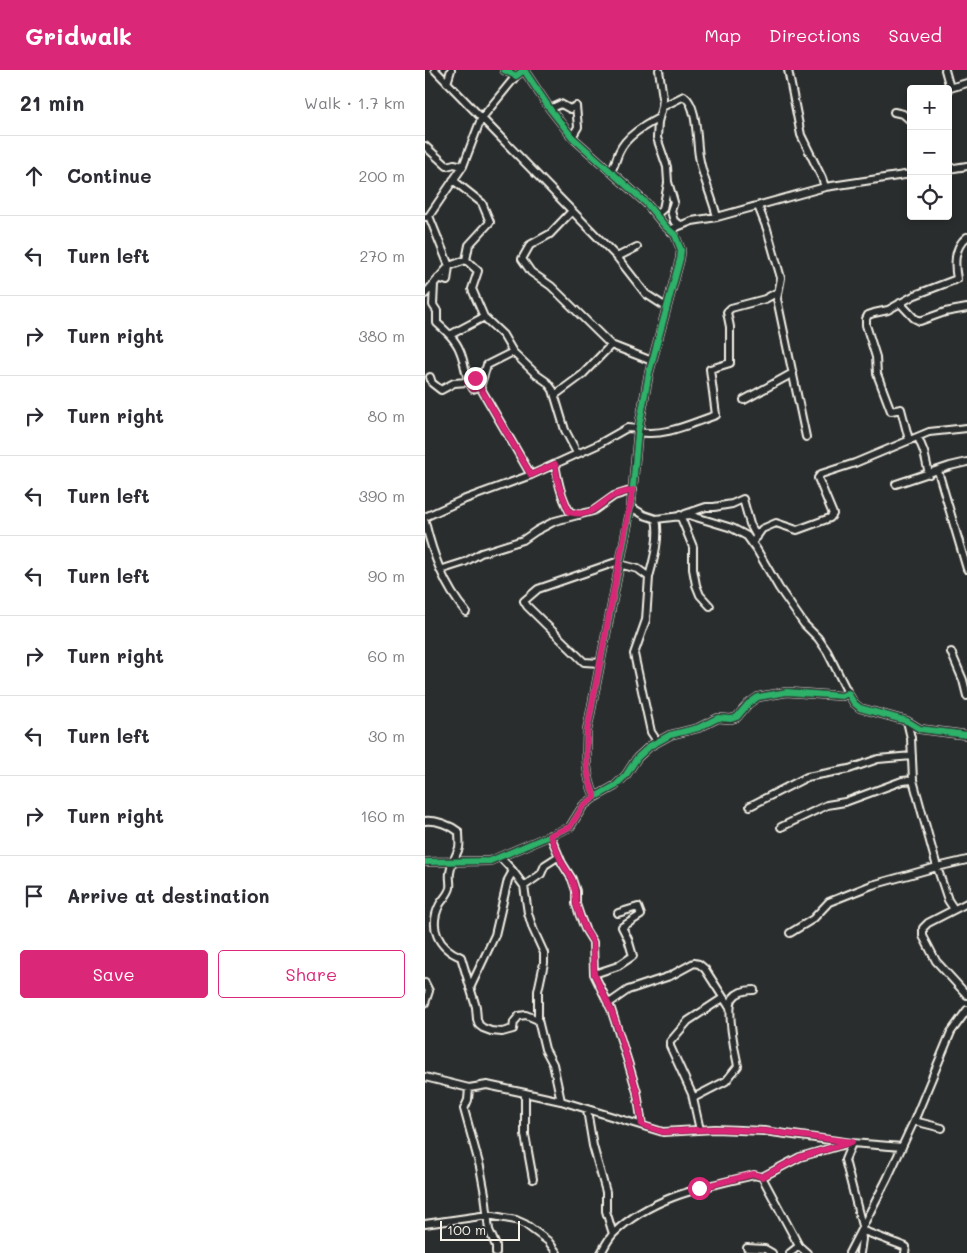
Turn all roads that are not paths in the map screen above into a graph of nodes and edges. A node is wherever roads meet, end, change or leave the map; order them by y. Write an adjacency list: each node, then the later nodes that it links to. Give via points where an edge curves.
1 (435, 70): 8 (street)
2 (451, 70): 8 (street)
3 (503, 70): 7 (street)
4 (659, 70): 10 (street)
5 (788, 70): 25 (street, via 801,135)
6 (945, 70): 9 (street, via 950,88)
7 (516, 76): 11 (street, via 524,70); 15 (street)
8 (447, 83): 15 (street)
9 (967, 83)
10 (662, 107): 13 (street); 30 (street, via 684,96 689,100 694,112 699,157)
11 (550, 109): 16 (street); 16 (street, via 561,104 570,109 576,106 578,127)
12 (894, 112): 14 (street)
13 (659, 118): 21 (street, via 626,142); 24 (street, via 657,138 667,167)
14 (907, 118)
15 (481, 119): 18 (street); 27 (street)
16 (571, 137): 21 (street)
17 (425, 146): 18 (street, via 447,166)
18 (463, 166): 23 (street)
19 (967, 166): 20 (street)
20 (952, 168)
21 (611, 171): 28 (street)
22 (907, 175): 25 (street)
23 (453, 180): 29 (street); 36 (street, via 482,203 490,222 469,245)
24 (668, 182): 28 (street, via 663,209); 31 (street, via 674,202 672,216)
25 (825, 188): 26 (street)
26 (758, 206): 30 (street); 39 (street, via 781,278)
27 (571, 212): 35 (street); 46 (street, via 550,234 530,245 522,259 531,272 551,286)
28 (656, 215): 32 (street)
29 (427, 216): 37 (street)
30 (717, 217): 31 (street)
31 (681, 225): 32 (street)
32 (669, 230): 42 (street, via 675,235 681,250)
33 (967, 237): 41 (street, via 959,245 954,264 957,279 938,284)
34 (637, 247): 35 (street)
35 (617, 258): 42 (street, via 646,294)
36 (466, 260): 37 (street); 44 (street, via 477,271 471,289)
37 (449, 266): 38 (street)
38 (436, 281): 40 (street); 45 (street, via 433,305 437,311 437,323)
39 (777, 292): 50 (street); 57 (street, via 727,312 730,363 710,370 716,415 665,432 648,434)
40 (425, 294)
41 (900, 303): 43 (street, via 920,322); 60 (street, via 868,315 866,325 876,357 877,374 891,411 901,409)
42 (666, 307): 48 (street)
43 (967, 308)
44 (484, 317): 45 (street); 47 (street, via 503,335)
45 (450, 335): 52 (street, via 460,351)
46 (611, 345): 48 (street); 54 (street, via 582,375)
47 (513, 352): 49 (street); 54 (street, via 547,382)
48 (652, 361): 57 (street)
49 (486, 368): 52 (street); 53 (street)
50 (793, 373): 55 (street); 58 (street)
51 (430, 377): 52 (street, via 441,390 454,383)
52 (467, 382): 53 (street, via 473,389)
53 (480, 387): 66 (street)
54 (555, 395): 61 (street, via 565,430)
55 (744, 400)
56 (967, 428): 59 (street, via 929,432)
57 (639, 431): 61 (street, via 627,428); 68 (street)
58 (806, 437)
59 (917, 437): 60 (street); 65 (street)
60 (909, 440): 76 (street, via 821,474 818,478 833,514 829,518 797,530 776,523)
61 (577, 453): 63 (street)
62 (967, 462): 64 (street)
63 (555, 464): 66 (street); 70 (street, via 565,505 569,512)
64 (938, 471): 65 (street); 79 (street)
65 (929, 474): 67 (street)
66 (531, 475): 72 (street)
67 (895, 484)
68 (633, 490): 69 (street); 70 (street, via 614,496 593,511)
69 (631, 507): 73 (street); 78 (street)
70 (580, 515): 80 (street, via 555,522 523,540)
71 (682, 515): 73 (street); 75 (street, via 743,499); 77 (street, via 737,530); 82 (street, via 693,547 696,585)
72 (425, 517)
73 (656, 519): 81 (street)
74 (425, 522): 80 (street)
75 (751, 526): 76 (street); 77 (street)
76 (762, 529): 77 (street)
77 (755, 540): 86 (street, via 779,588 827,651)
78 (619, 562): 81 (street); 85 (street); 85 (street, via 538,589 524,601 584,662)
79 (967, 569)
80 (440, 570): 83 (street)
81 (649, 577): 90 (street, via 646,620 634,656 651,732)
82 (710, 606)
83 (466, 612)
84 (951, 652): 87 (street)
85 (600, 663): 93 (street, via 587,731 586,766)
86 (848, 693): 88 (street, via 861,708); 90 (street, via 842,696 787,692 758,697 737,717 718,718 699,728)
87 (967, 696)
88 (907, 721): 89 (street, via 920,729); 91 (street)
89 (967, 735)
90 (657, 741): 93 (street, via 637,758 615,786)
91 (913, 756): 92 (street); 94 (street, via 878,759 849,769 807,777)
92 (913, 780): 96 (street, via 827,805); 103 (street)
93 (595, 797): 97 (street, via 583,806 570,827)
94 (750, 806)
95 (425, 822): 102 (street, via 452,826 459,832 459,846)
96 (781, 827)
97 (550, 835): 98 (street); 99 (street)
98 (500, 856): 102 (street, via 490,861); 104 (street)
99 (559, 856): 105 (street); 110 (street, via 572,879 580,916 593,942)
100 (967, 860): 103 (street)
101 (425, 862): 102 (street)
102 (453, 862): 112 (street, via 451,886 437,910 436,931 443,947 461,957)
103 (937, 867): 107 (street); 109 (street, via 872,885 829,902 813,919)
104 (513, 870): 105 (street); 112 (street, via 495,936)
105 (524, 886): 120 (street, via 531,921 544,953 538,991)
106 (967, 904): 107 (street)
107 (954, 909): 114 (street, via 928,922 923,928 923,936 936,961 953,981)
108 (618, 913): 110 (street, via 638,907 641,915 622,927 633,956 618,966)
109 (790, 932)
110 (594, 974): 117 (street)
111 (425, 983): 116 (street, via 429,991)
112 (470, 988): 120 (street, via 477,1019 483,1028 502,1032 513,1028 519,1016)
113 (754, 990): 118 (street, via 740,992 733,998)
114 (966, 990)
115 (723, 998): 117 (street, via 705,969 694,963 670,976 628,990); 118 (street); 124 (street, via 689,1021 670,1042)
116 (425, 1003)
117 (608, 1004): 128 (street, via 637,1092)
118 (730, 1008): 124 (street, via 738,1066 726,1081)
119 (967, 1010): 127 (street, via 951,1032)
120 (538, 1020): 125 (street)
121 (425, 1077): 122 (street)
122 (469, 1088): 123 (street, via 487,1085); 135 (street, via 464,1109 480,1167)
123 (525, 1093): 125 (street); 134 (street, via 525,1135)
124 (693, 1098): 130 (street)
125 (561, 1101): 126 (street)
126 (587, 1110): 128 (street); 138 (street)
127 (915, 1121): 129 (street); 132 (street)
128 (642, 1125): 130 (street, via 663,1132)
129 (942, 1128)
130 (700, 1130): 131 (street, via 764,1131)
131 (852, 1142): 132 (street); 133 (street, via 800,1157); 137 (street, via 845,1160)
132 (902, 1147): 137 (street)
133 (762, 1177): 138 (street, via 754,1174 676,1195 640,1214); 139 (street)
134 (533, 1179)
135 (488, 1215): 136 (street); 141 (street); 142 (street, via 525,1224 548,1241)
136 (425, 1224)
137 (862, 1228): 147 (street); 148 (street); 149 (street, via 906,1247)
138 (613, 1234): 143 (street)
139 (799, 1246): 145 (street); 146 (street)
140 (747, 1248): 144 (street, via 765,1249)
141 (496, 1253)
142 (557, 1253)
143 (601, 1253)
144 (772, 1253)
145 (790, 1253)
146 (807, 1253)
147 (849, 1253)
148 (860, 1253)
149 (905, 1253)

